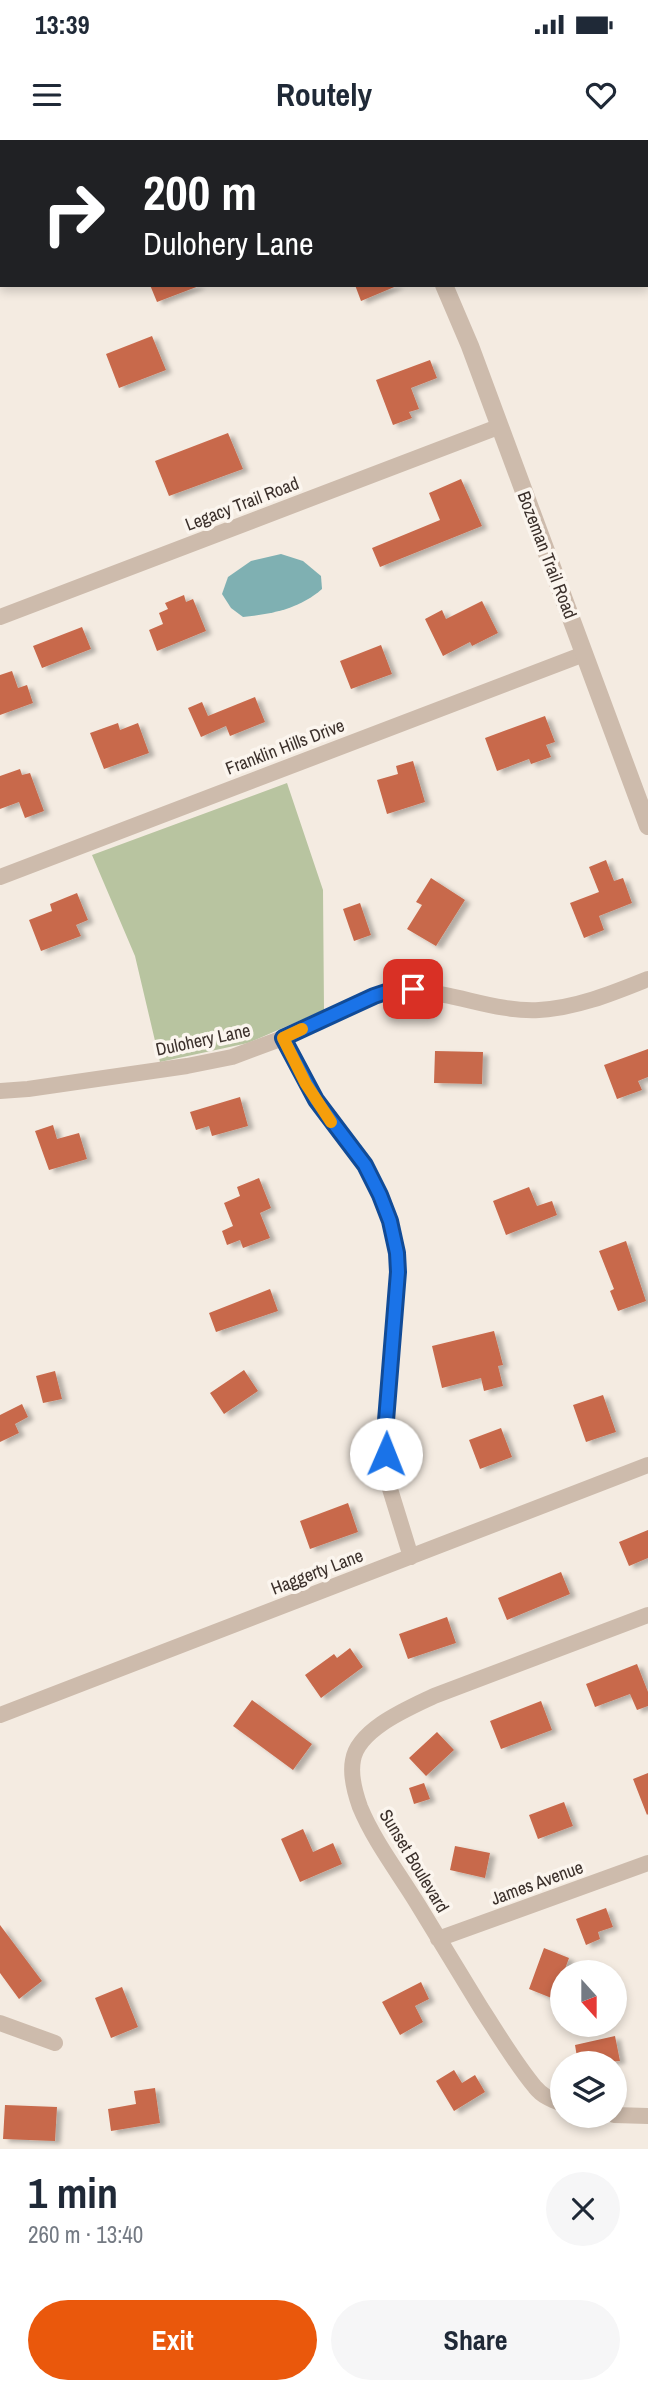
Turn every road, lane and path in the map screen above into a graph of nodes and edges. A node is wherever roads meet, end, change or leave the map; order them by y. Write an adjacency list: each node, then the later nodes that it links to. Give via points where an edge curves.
1 (445, 287): 2 (street, Bozeman Trail Road)
2 (498, 427): 3 (street, Legacy Trail Road); 4 (street, Bozeman Trail Road)
3 (0, 617)
4 (584, 653): 5 (street, Bozeman Trail Road); 6 (street, Franklin Hills Drive)
5 (648, 826)
6 (0, 877)
7 (648, 979): 8 (street, Dulohery Lane, via 588,1001 537,1010 432,991 389,991)
8 (283, 1038): 9 (street, Dulohery Lane, via 232,1057 187,1066); 11 (street, via 316,1100 365,1165 390,1221 398,1272 385,1433 387,1474)
9 (0, 1091)
10 (648, 1465): 11 (street, Haggerty Lane)
11 (411, 1557): 13 (street, Haggerty Lane)
12 (648, 1615): 15 (street, Sunset Boulevard, via 403,1710 356,1750 352,1769 359,1804)
13 (0, 1715)
14 (648, 1863): 15 (street, James Avenue)
15 (438, 1939): 18 (street, Sunset Boulevard, via 500,2038 536,2089)
16 (0, 2023): 17 (street)
17 (55, 2043)
18 (550, 2099)
19 (627, 2115): 20 (street)
20 (648, 2116)

